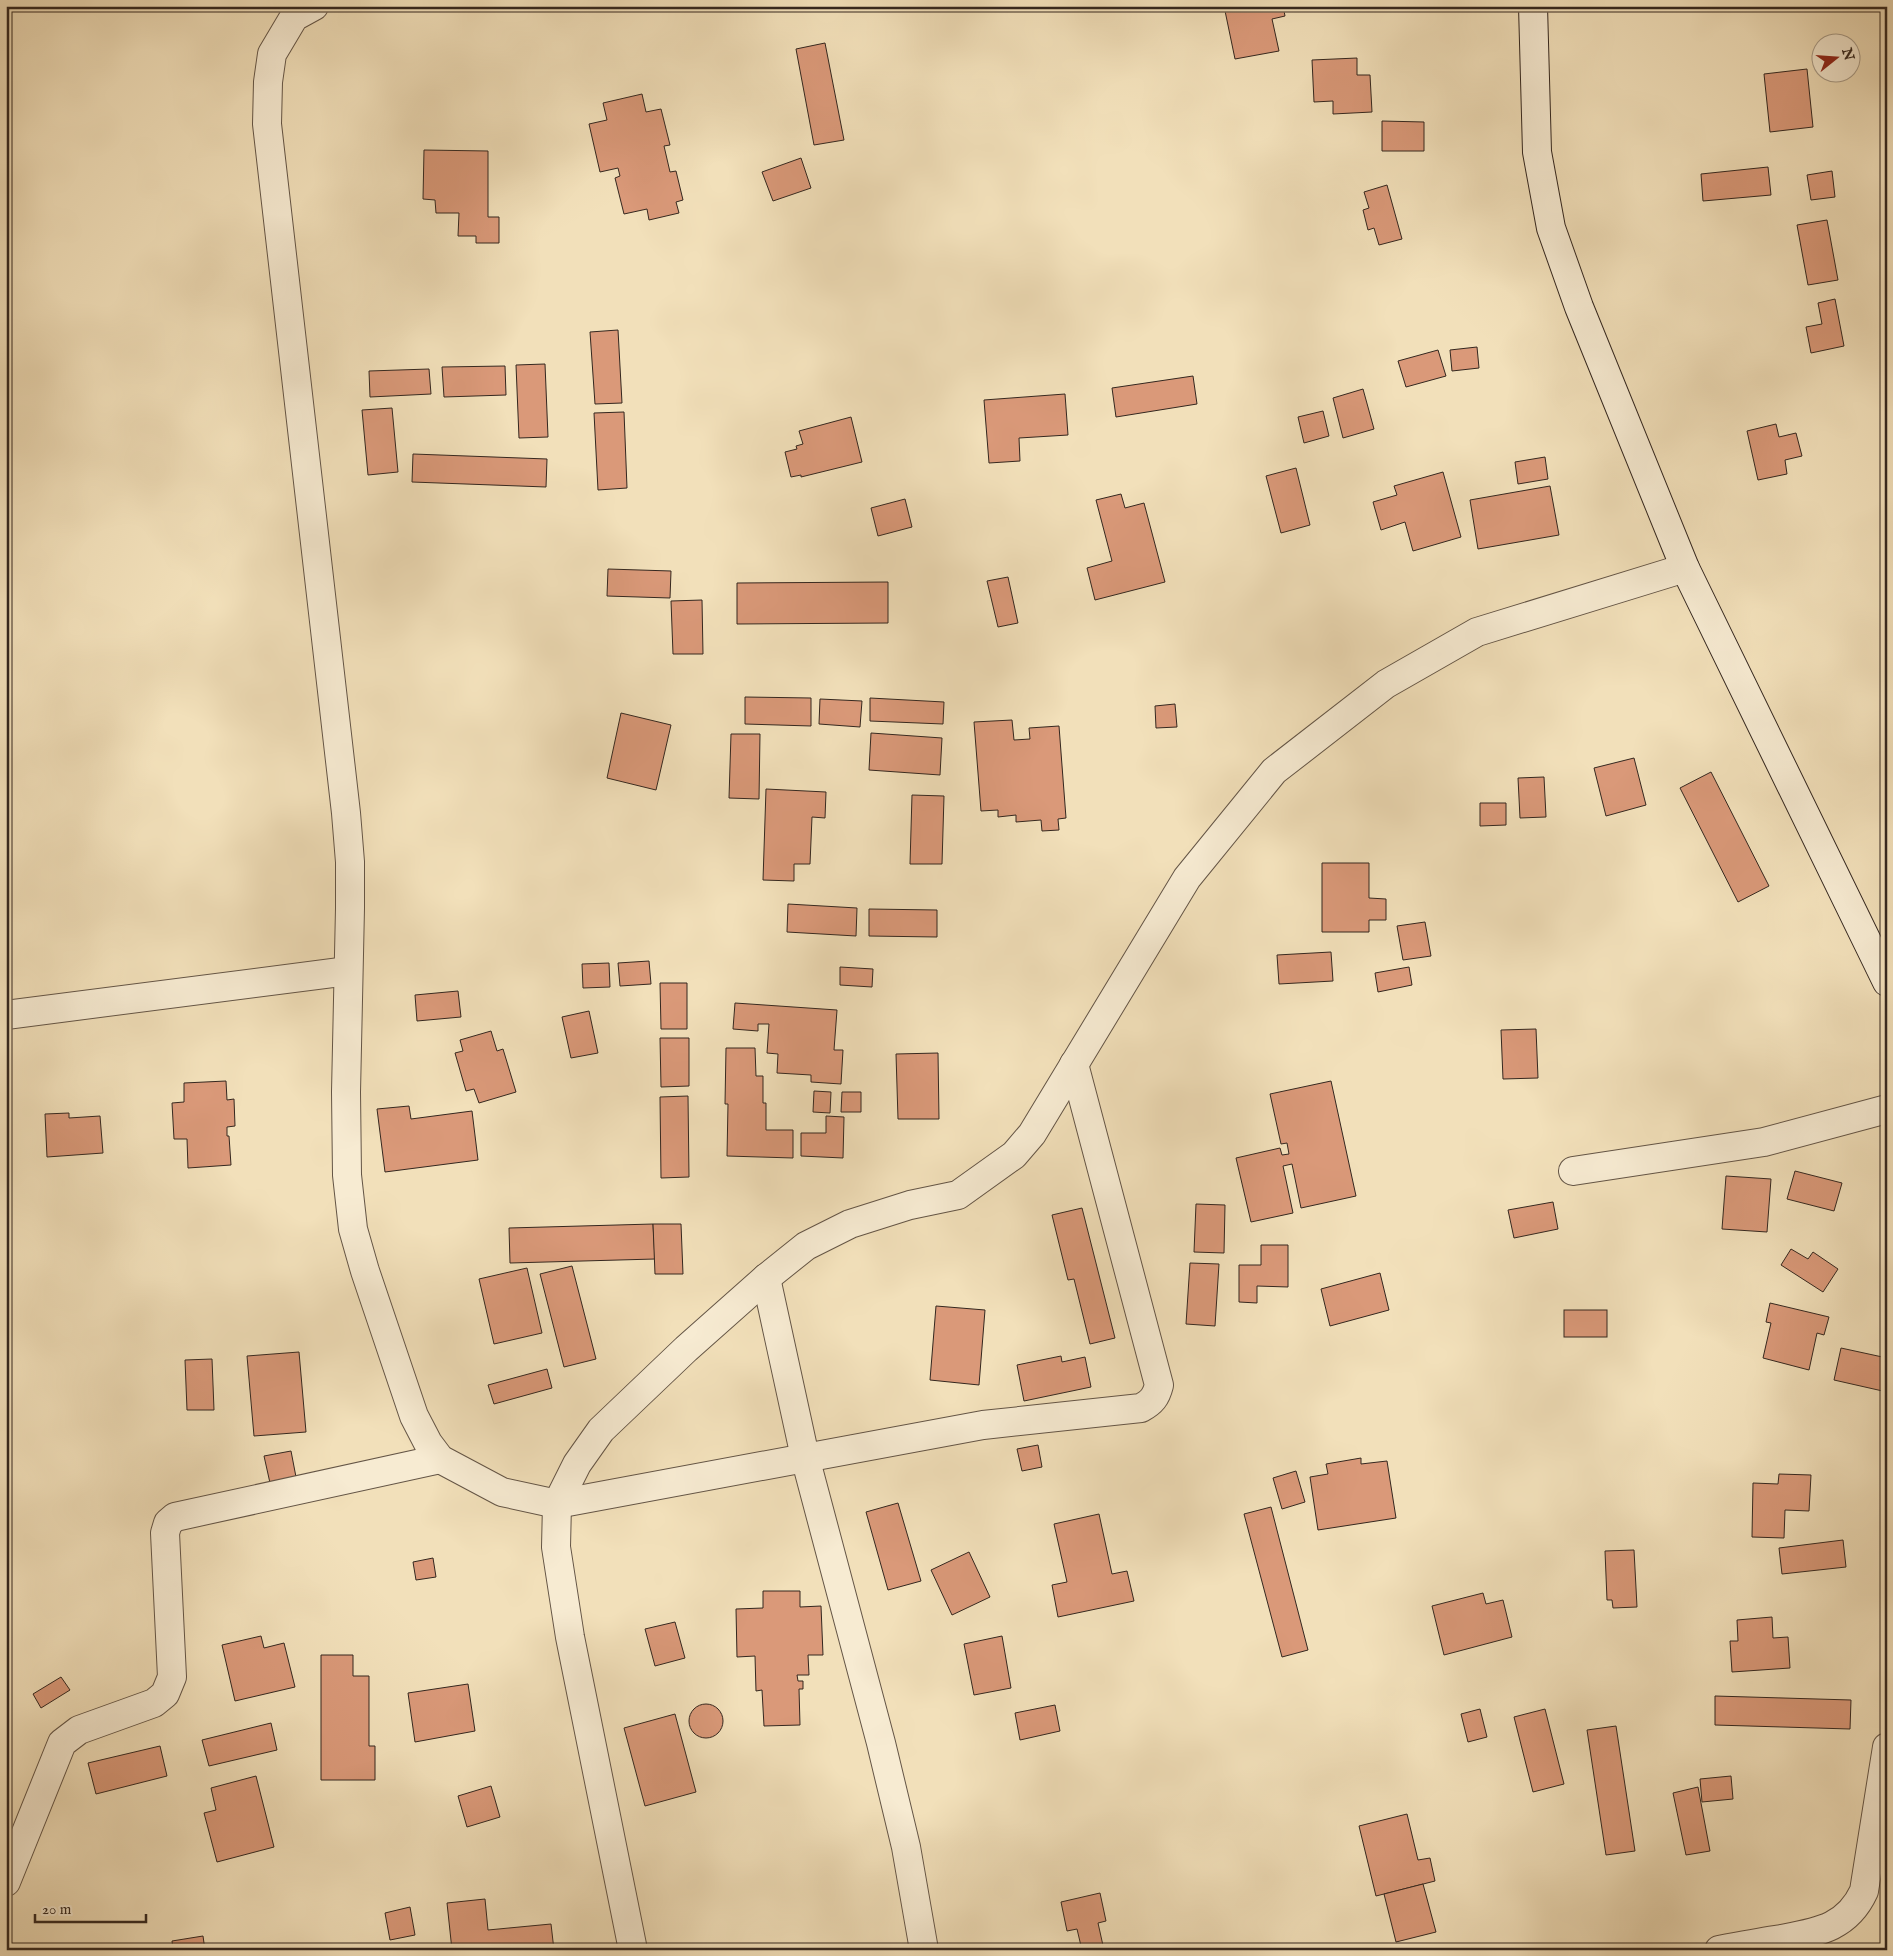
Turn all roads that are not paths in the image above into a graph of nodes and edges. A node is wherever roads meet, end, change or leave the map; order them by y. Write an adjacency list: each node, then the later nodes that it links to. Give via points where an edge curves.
1 (1533, 6): 3 (street, via 1537,152 1551,228)
2 (299, 10): 4 (street, via 272,54 267,124 346,813 350,862)
3 (1685, 568): 5 (street); 7 (street, via 1477,632 1386,684 1274,771 1187,878)
4 (348, 971): 6 (street); 12 (street, via 347,1175 353,1229 414,1416)
5 (1887, 982)
6 (6, 1015)
7 (1074, 1064): 10 (street, via 1032,1134 1014,1155 990,1173 958,1194 850,1224 806,1246); 11 (street, via 1159,1385 1154,1399 1141,1408 983,1424)
8 (1887, 1110): 9 (street, via 1764,1142)
9 (1573, 1171)
10 (766, 1278): 11 (street); 13 (street, via 601,1430 577,1464)
11 (805, 1457): 13 (street); 17 (street, via 882,1742 906,1847)
12 (440, 1459): 13 (street, via 502,1492); 15 (street, via 175,1517 168,1523 165,1533 172,1677 165,1694 154,1703 79,1730 62,1743)
13 (557, 1504): 16 (street, via 556,1547 570,1637)
14 (1887, 1747): 18 (street, via 1864,1891 1858,1905 1848,1916 1818,1932)
15 (6, 1882)
16 (633, 1950)
17 (924, 1950)
18 (1719, 1950)

